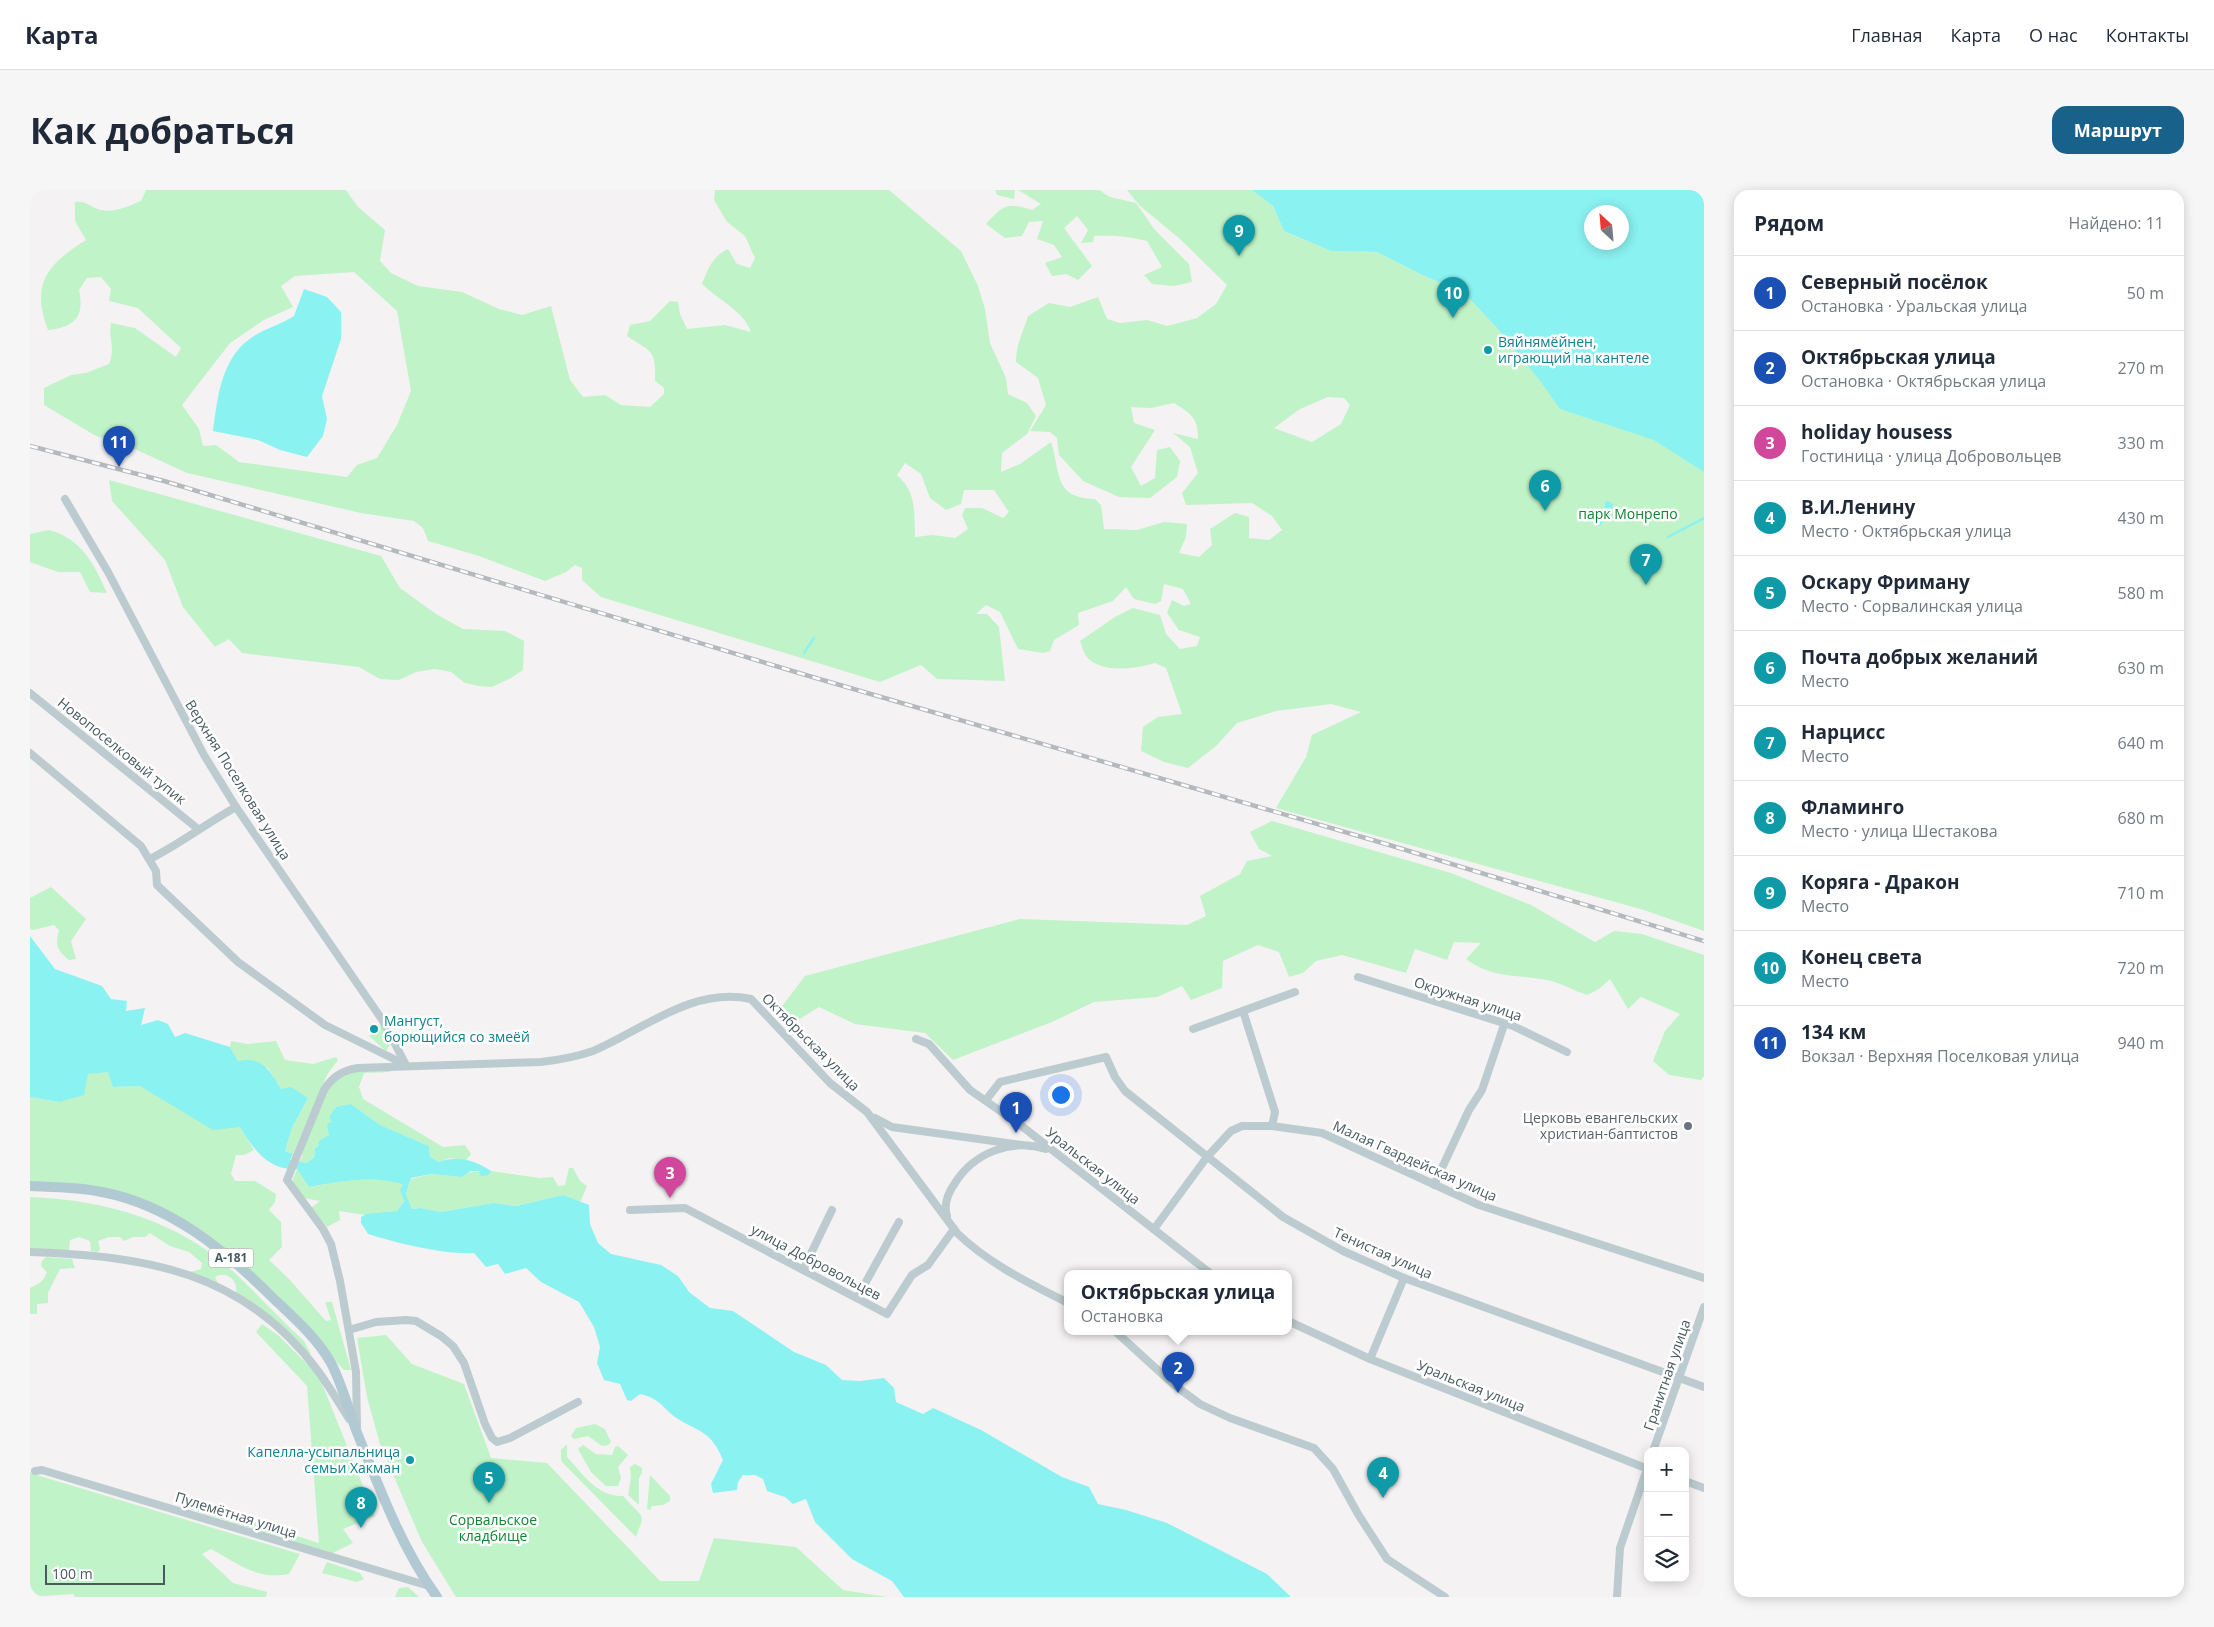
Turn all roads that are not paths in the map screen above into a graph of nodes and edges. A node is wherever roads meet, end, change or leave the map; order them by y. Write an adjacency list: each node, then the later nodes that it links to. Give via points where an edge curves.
1 (65, 499): 4 (street, Верхняя Поселковая улица)
2 (30, 693): 5 (street, Новопоселковый тупик)
3 (30, 753): 6 (street, via 128,833)
4 (236, 807): 5 (street); 14 (street, Верхняя Поселковая улица, via 383,1022)
5 (198, 829): 6 (street)
6 (150, 859): 14 (street, via 156,871 157,884 238,962 325,1025)
7 (1358, 977): 10 (street, Окружная улица)
8 (1295, 992): 9 (street)
9 (1243, 1011): 11 (street); 17 (street, via 1276,1112)
10 (1504, 1025): 13 (street, Окружная улица, via 1513,1026); 21 (street, via 1482,1090 1469,1110)
11 (1193, 1029)
12 (916, 1039): 15 (street, Уральская улица, via 929,1044 970,1090)
13 (1567, 1052)
14 (406, 1065): 16 (street, Октябрьская улица, via 568,1058 592,1051 692,1003 736,996 751,999 830,1083); 38 (street, via 353,1068 335,1076 324,1090 288,1174 288,1185 331,1244)
15 (986, 1100): 19 (street, Уральская улица); 20 (street, Тенистая улица, via 1000,1082 1106,1057 1125,1091)
16 (867, 1112): 18 (street, via 892,1127); 25 (street, Октябрьская улица)
17 (1272, 1126): 20 (street, Малая Гвардейская улица, via 1242,1126 1231,1131); 21 (street, Малая Гвардейская улица, via 1322,1132)
18 (1022, 1145): 19 (street); 25 (street, via 994,1150 967,1168 948,1196)
19 (1050, 1151): 28 (street, Уральская улица)
20 (1207, 1157): 28 (street, Малая Гвардейская улица); 32 (street, Тенистая улица, via 1283,1217 1343,1251)
21 (1434, 1185): 33 (street, Малая Гвардейская улица, via 1479,1205)
22 (30, 1186): 44 (main road, А-181, via 102,1192 129,1200 147,1206 214,1243 322,1349)
23 (630, 1210): 30 (street, улица Добровольцев, via 685,1208)
24 (832, 1210): 30 (street)
25 (948, 1218): 27 (street, Октябрьская улица)
26 (899, 1222): 34 (street)
27 (954, 1229): 34 (street, улица Добровольцев, via 928,1265 912,1275 887,1314); 35 (street, Октябрьская улица, via 990,1260)
28 (1154, 1229): 31 (street, Уральская улица)
29 (30, 1252): 44 (street, via 144,1262 202,1278 226,1290 292,1340 318,1370)
30 (803, 1270): 34 (street, улица Добровольцев)
31 (1206, 1270)
32 (1404, 1278): 40 (street); 41 (street, Тенистая улица)
33 (1704, 1278)
34 (857, 1298)
35 (1064, 1301)
36 (1704, 1307): 41 (street, Гранитная улица)
37 (1292, 1323): 40 (street, Уральская улица)
38 (349, 1330): 43 (street, via 376,1322 406,1320 441,1336 453,1346 464,1363 484,1424 497,1442); 44 (street, via 356,1372)
39 (1119, 1335): 53 (street, via 1172,1384 1200,1404 1314,1448 1333,1469 1387,1559)
40 (1370, 1359): 46 (street, Уральская улица)
41 (1679, 1378): 42 (street, Тенистая улица); 45 (street, Гранитная улица)
42 (1704, 1387)
43 (578, 1402)
44 (357, 1431): 51 (main road, А-181, via 401,1537)
45 (1654, 1447)
46 (1644, 1466)
47 (35, 1471): 51 (street, Пулемётная улица, via 52,1473)
48 (1644, 1479): 54 (street, via 1620,1548)
49 (1689, 1483): 50 (street)
50 (1704, 1488)
51 (429, 1586): 52 (main road, А-181)
52 (437, 1597)
53 (1445, 1597)
54 (1617, 1597)

